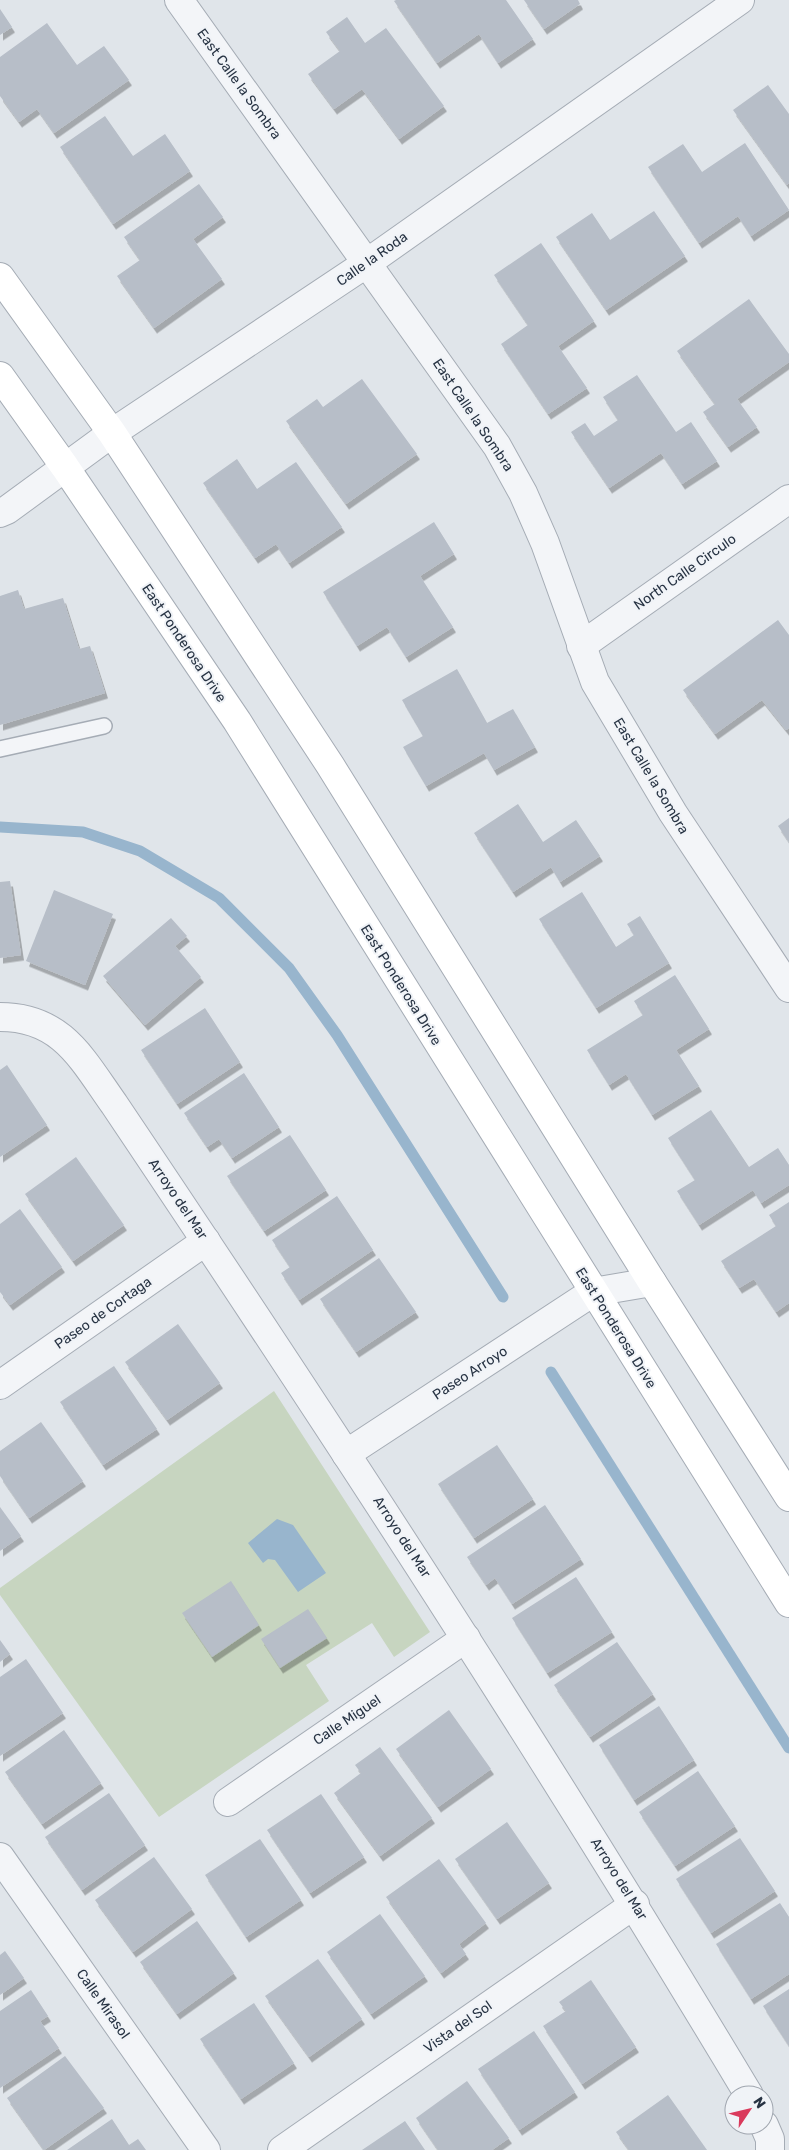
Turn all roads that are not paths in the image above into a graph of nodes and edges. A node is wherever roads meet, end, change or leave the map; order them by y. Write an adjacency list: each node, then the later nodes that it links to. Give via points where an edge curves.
1 (179, 0): 3 (street, East Calle la Sombra)
2 (740, 0): 3 (street, Calle la Roda)
3 (368, 263): 6 (street, Calle la Roda); 10 (street, East Calle la Sombra, via 497,446 545,543)
4 (0, 277): 6 (main road)
5 (0, 376): 7 (main road, East Ponderosa Drive)
6 (112, 433): 7 (street, Calle la Roda); 16 (main road, via 330,764)
7 (65, 467): 9 (street, Calle la Roda); 17 (main road, East Ponderosa Drive, via 237,721)
8 (789, 498): 10 (street, North Calle Circulo)
9 (0, 512)
10 (581, 646): 13 (street, East Calle la Sombra, via 594,682 673,813)
11 (104, 726): 12 (lane)
12 (0, 749)
13 (789, 988)
14 (8, 1017): 15 (street, Arroyo del Mar, via 46,1025 76,1050)
15 (206, 1241): 18 (street, Paseo de Cortaga); 19 (street, Arroyo del Mar)
16 (652, 1282): 17 (street); 20 (main road)
17 (593, 1292): 19 (street, Paseo Arroyo); 21 (main road, East Ponderosa Drive)
18 (0, 1384)
19 (346, 1454): 22 (street, Arroyo del Mar)
20 (789, 1497)
21 (789, 1603)
22 (466, 1638): 23 (street, Calle Miguel); 25 (street, Arroyo del Mar)
23 (228, 1802)
24 (0, 1857): 28 (street, Calle Mirasol)
25 (634, 1904): 26 (street, Arroyo del Mar); 29 (street, Vista del Sol)
26 (743, 2085)
27 (768, 2135): 30 (street)
28 (206, 2150)
29 (282, 2150)
30 (770, 2150)

